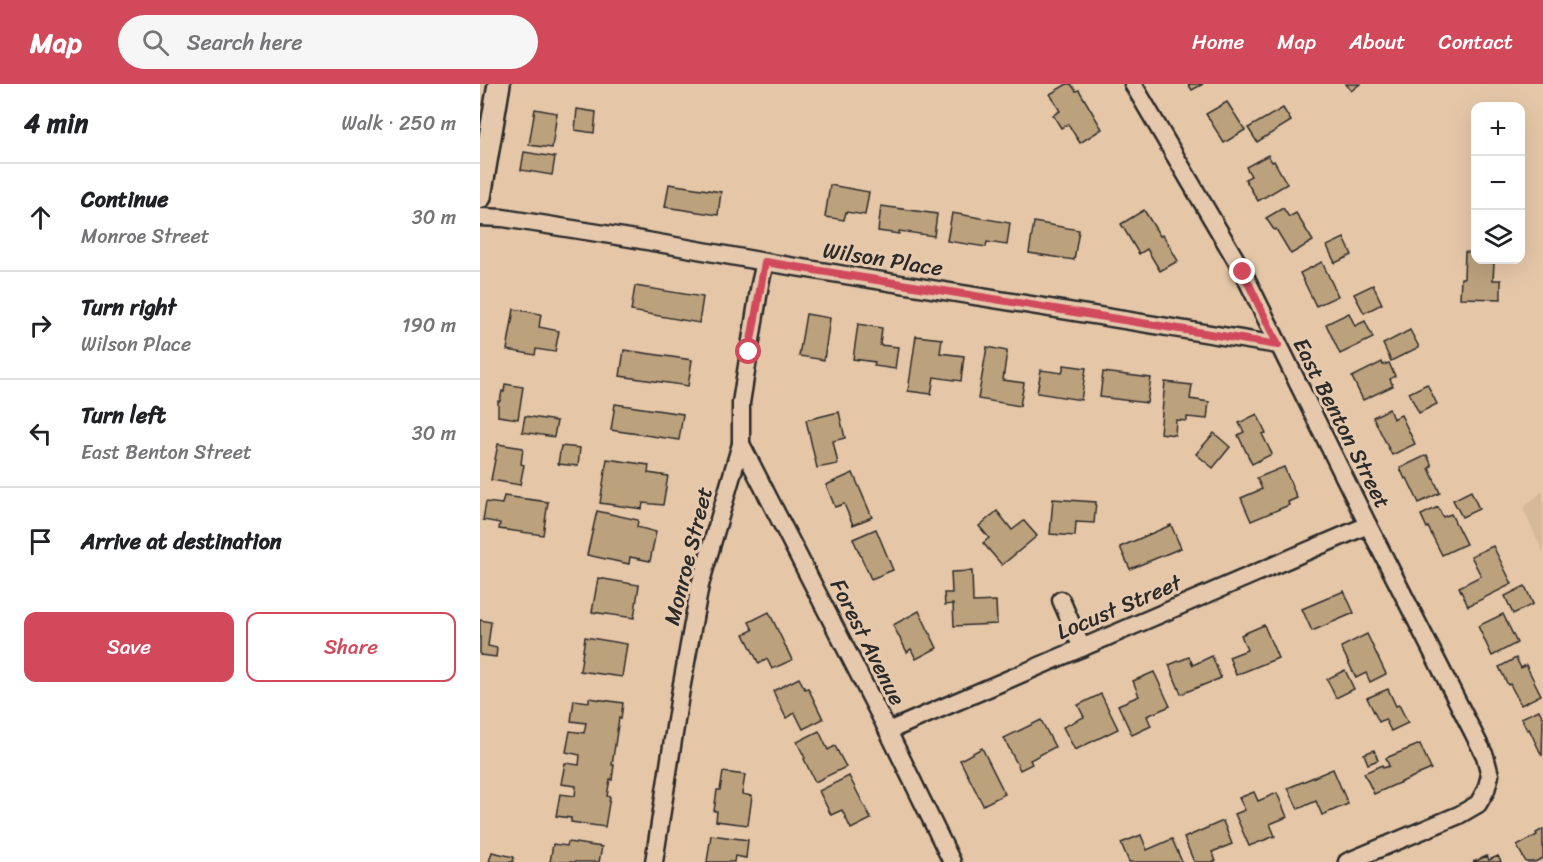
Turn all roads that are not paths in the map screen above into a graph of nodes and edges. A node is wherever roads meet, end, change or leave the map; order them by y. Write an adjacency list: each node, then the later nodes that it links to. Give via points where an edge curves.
1 (499, 84): 3 (street)
2 (1133, 84): 6 (street, East Benton Street, via 1243,272)
3 (480, 198)
4 (480, 217): 5 (street, Wilson Place)
5 (765, 262): 6 (street, Wilson Place); 7 (street, Monroe Street, via 741,403)
6 (1278, 345): 8 (street, East Benton Street)
7 (741, 444): 11 (street, Forest Avenue); 12 (street, Monroe Street, via 700,585)
8 (1368, 525): 10 (street, Locust Street); 14 (street, East Benton Street, via 1485,756 1490,775 1478,804)
9 (1061, 600): 10 (street)
10 (1082, 648): 11 (street, Locust Street)
11 (888, 731): 13 (street, Forest Avenue)
12 (654, 862)
13 (952, 862)
14 (1347, 862)

